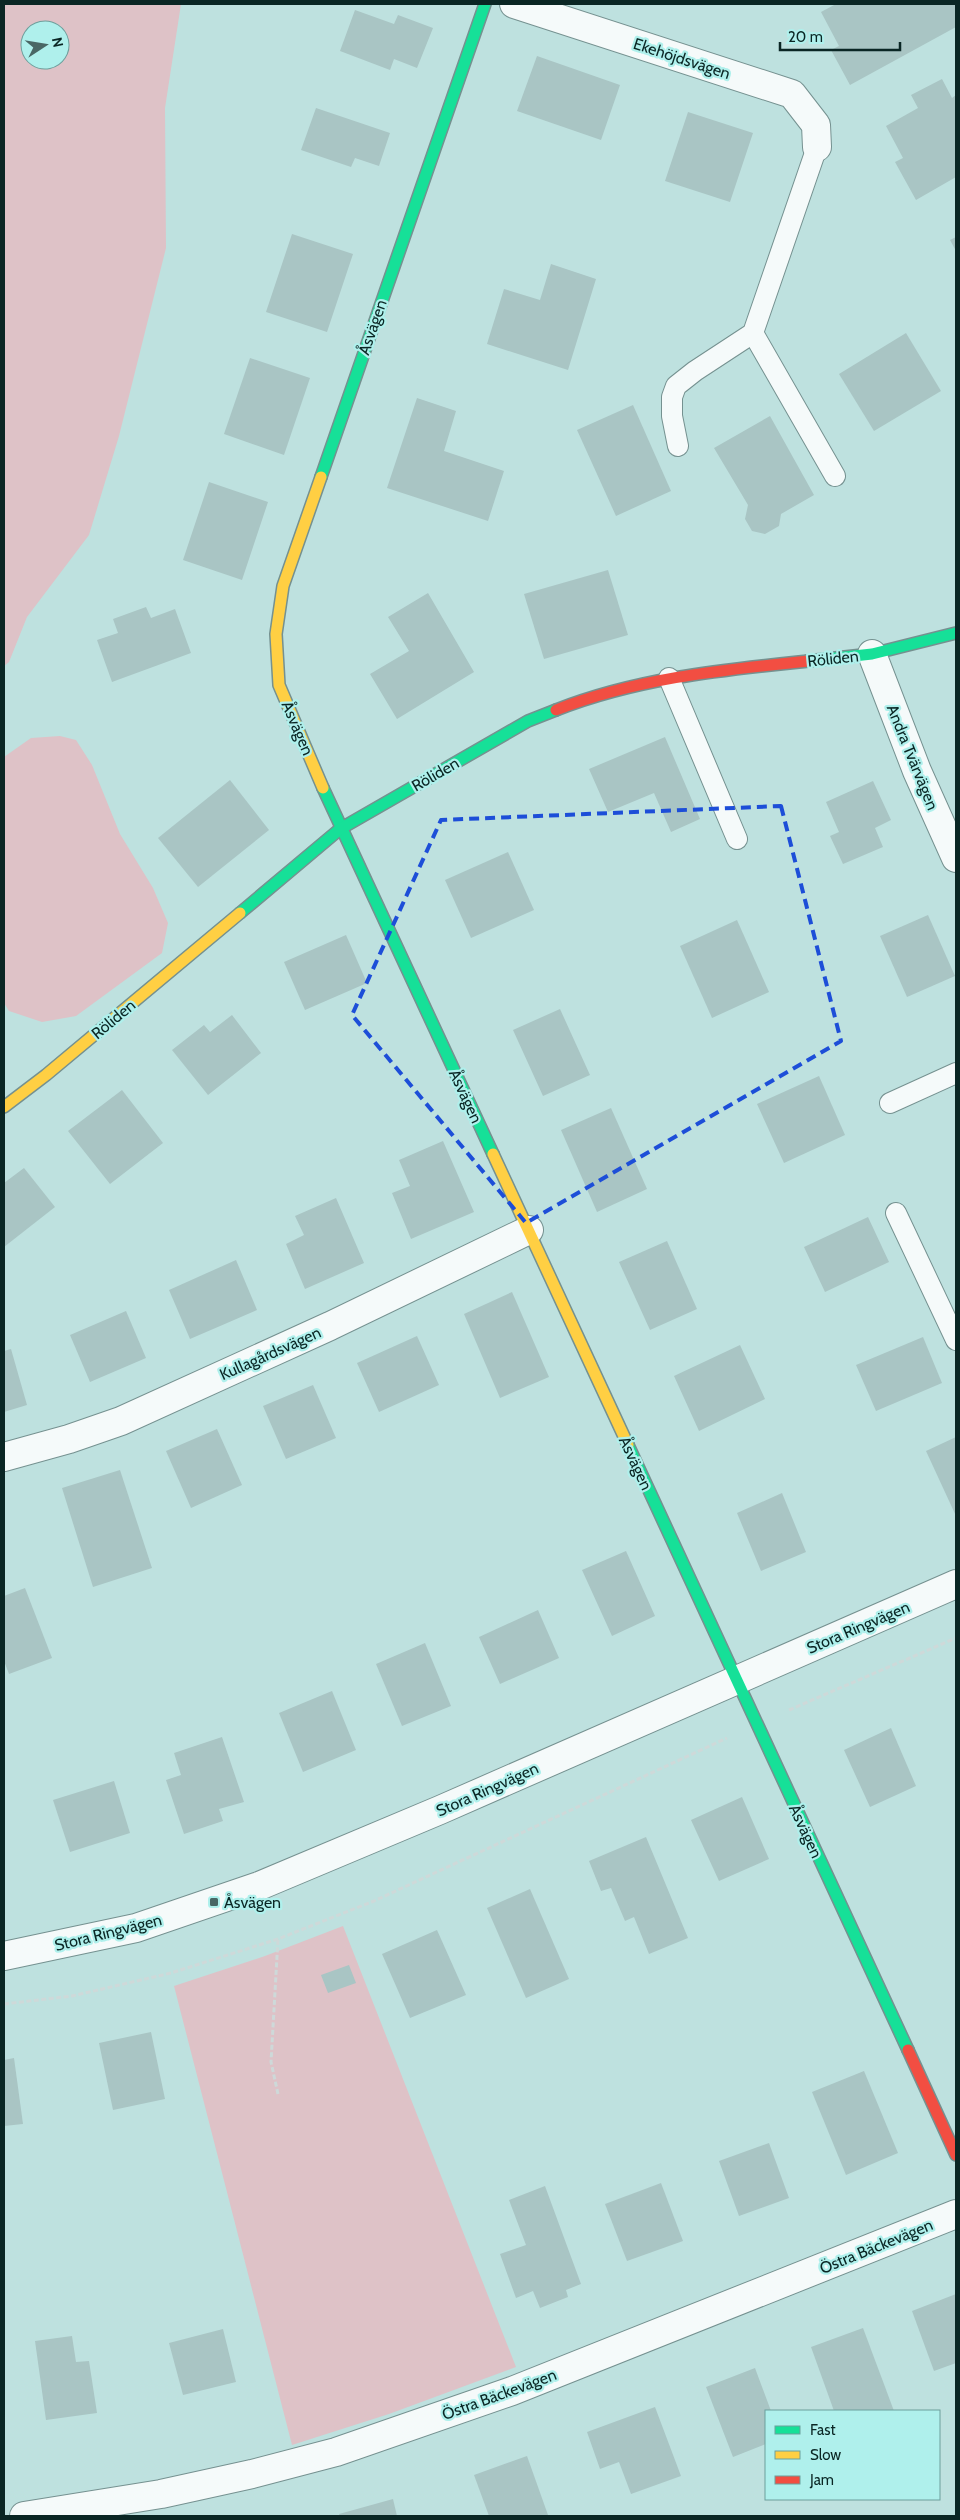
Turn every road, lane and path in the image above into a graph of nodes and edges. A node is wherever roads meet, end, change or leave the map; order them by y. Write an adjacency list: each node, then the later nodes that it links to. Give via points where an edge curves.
1 (485, 4): 10 (street, Åsvägen, via 282,586 276,634 279,685)
2 (514, 4): 3 (street, Ekehöjdsvägen, via 792,94 816,125)
3 (817, 147): 4 (lane)
4 (753, 333): 5 (lane, via 676,386 672,397 672,416); 6 (lane)
5 (678, 446)
6 (835, 476)
7 (956, 633): 8 (street, Röliden)
8 (872, 654): 9 (street, Röliden); 12 (street, Andra Tvärvägen, via 916,771)
9 (669, 678): 10 (street, Röliden, via 576,702 528,721); 11 (lane)
10 (340, 829): 15 (street, Röliden); 17 (street, Åsvägen)
11 (737, 839)
12 (956, 858)
13 (956, 1073): 14 (lane)
14 (890, 1103)
15 (4, 1107)
16 (896, 1212): 18 (lane)
17 (529, 1230): 19 (street, Kullagårdsvägen, via 330,1326 121,1421); 22 (street, Åsvägen)
18 (956, 1340)
19 (4, 1457)
20 (956, 1584): 22 (street, Stora Ringvägen)
21 (956, 1638): 23 (path)
22 (735, 1679): 23 (street, Åsvägen); 25 (street, Stora Ringvägen, via 259,1886 136,1928)
23 (756, 1724): 24 (path, via 374,1901); 28 (street, Åsvägen)
24 (278, 1939): 26 (path, via 171,1973 72,1996); 27 (path, via 271,2054)
25 (4, 1956)
26 (4, 2004)
27 (278, 2094)
28 (956, 2156)
29 (956, 2214): 30 (street, Östra Bäckevägen, via 512,2391 336,2452 161,2494)
30 (24, 2516)

